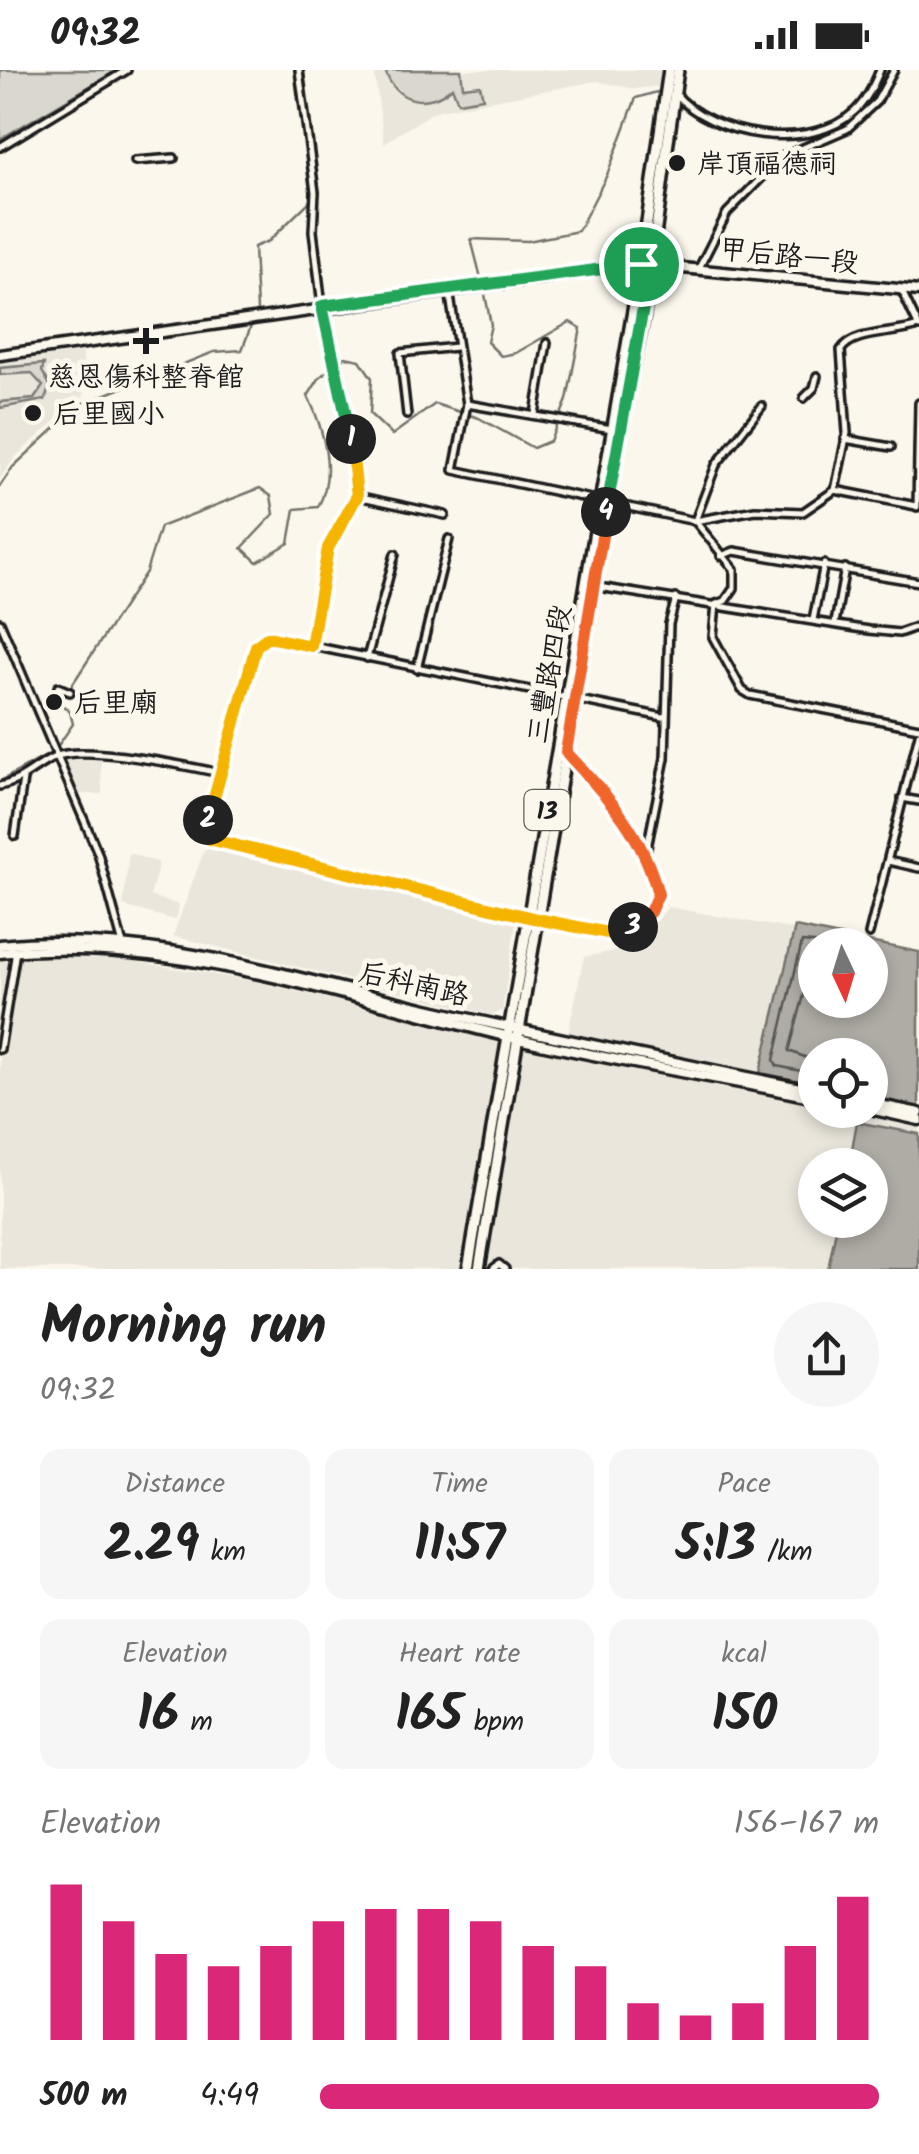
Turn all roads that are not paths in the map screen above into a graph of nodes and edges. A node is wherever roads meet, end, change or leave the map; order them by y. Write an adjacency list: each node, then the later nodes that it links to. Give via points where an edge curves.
1 (127, 70): 8 (street)
2 (300, 70): 16 (street)
3 (670, 70): 7 (main road, 13)
4 (678, 70): 7 (main road, 13)
5 (880, 70): 7 (street, via 853,114 788,134 757,134 704,119)
6 (894, 70): 12 (street, via 877,101 848,129 782,157 727,213)
7 (671, 92): 11 (main road, 13)
8 (0, 147)
9 (174, 158): 10 (street)
10 (135, 161)
11 (646, 264): 12 (main road, 甲后路一段); 14 (main road, 甲后路一段); 28 (main road, 三豐路四段 / 13)
12 (699, 268): 13 (main road, 甲后路一段)
13 (902, 289): 15 (main road, 甲后路一段); 17 (street)
14 (449, 290): 16 (main road, 甲后路一段); 19 (street)
15 (919, 291)
16 (322, 306): 20 (main road, 甲后路一段); 32 (street, via 357,468)
17 (919, 328): 29 (street, via 845,344)
18 (547, 343): 27 (street)
19 (456, 347): 24 (street); 26 (street, via 400,354)
20 (0, 355)
21 (817, 376): 22 (street)
22 (804, 398)
23 (919, 403): 34 (street)
24 (467, 404): 27 (street); 33 (street, via 454,469)
25 (762, 406): 36 (street, via 716,465)
26 (407, 414)
27 (535, 415): 28 (street)
28 (615, 429): 33 (main road, 三豐路四段 / 13)
29 (845, 439): 30 (street); 31 (street)
30 (890, 448)
31 (835, 490): 34 (street); 36 (street, via 803,512 755,510)
32 (357, 496): 35 (street); 50 (street, via 328,548)
33 (603, 504): 36 (street); 43 (main road, 三豐路四段 / 13)
34 (918, 507)
35 (445, 515)
36 (695, 521): 39 (street)
37 (449, 539): 52 (street)
38 (395, 554): 51 (street)
39 (721, 556): 40 (street, via 734,551); 45 (street, via 736,578 725,601)
40 (824, 564): 41 (street); 46 (street)
41 (845, 568): 42 (street); 48 (street)
42 (919, 582)
43 (590, 585): 44 (street); 55 (main road, 三豐路四段 / 13)
44 (676, 598): 45 (street); 56 (street, via 668,624)
45 (716, 604): 46 (street); 57 (street, via 713,637 742,690)
46 (813, 620): 48 (street)
47 (0, 622): 58 (street)
48 (835, 623): 49 (street, via 899,633)
49 (919, 626)
50 (311, 646): 51 (street); 60 (street, via 259,641)
51 (367, 658): 52 (street)
52 (417, 669): 55 (street)
53 (58, 687): 54 (street)
54 (70, 692)
55 (571, 702): 56 (street); 59 (main road, 三豐路四段 / 13)
56 (663, 717): 66 (street, via 665,758)
57 (919, 731): 63 (street)
58 (56, 750): 60 (street); 61 (street); 73 (street, via 98,852)
59 (562, 752): 66 (street, via 612,801); 69 (main road, 三豐路四段 / 13)
60 (220, 773): 69 (street, via 207,815 209,839)
61 (24, 779): 62 (street); 65 (street)
62 (0, 786)
63 (902, 798): 64 (street); 67 (street)
64 (919, 802)
65 (15, 836)
66 (646, 851): 69 (street, via 658,894 628,932)
67 (887, 860): 68 (street); 70 (street)
68 (919, 868)
69 (532, 918): 75 (main road, 三豐路四段 / 13)
70 (870, 928)
71 (0, 945): 72 (main road, 后科南路)
72 (16, 948): 73 (main road, 后科南路); 74 (main road, 后科南路); 76 (street)
73 (124, 949): 75 (main road, 后科南路, via 236,967)
74 (0, 953)
75 (513, 1033): 77 (main road, 后科南路); 80 (main road, 三豐路四段 / 13)
76 (0, 1048)
77 (798, 1091)
78 (888, 1110): 79 (main road)
79 (919, 1116)
80 (480, 1268): 81 (street)
81 (505, 1269)

